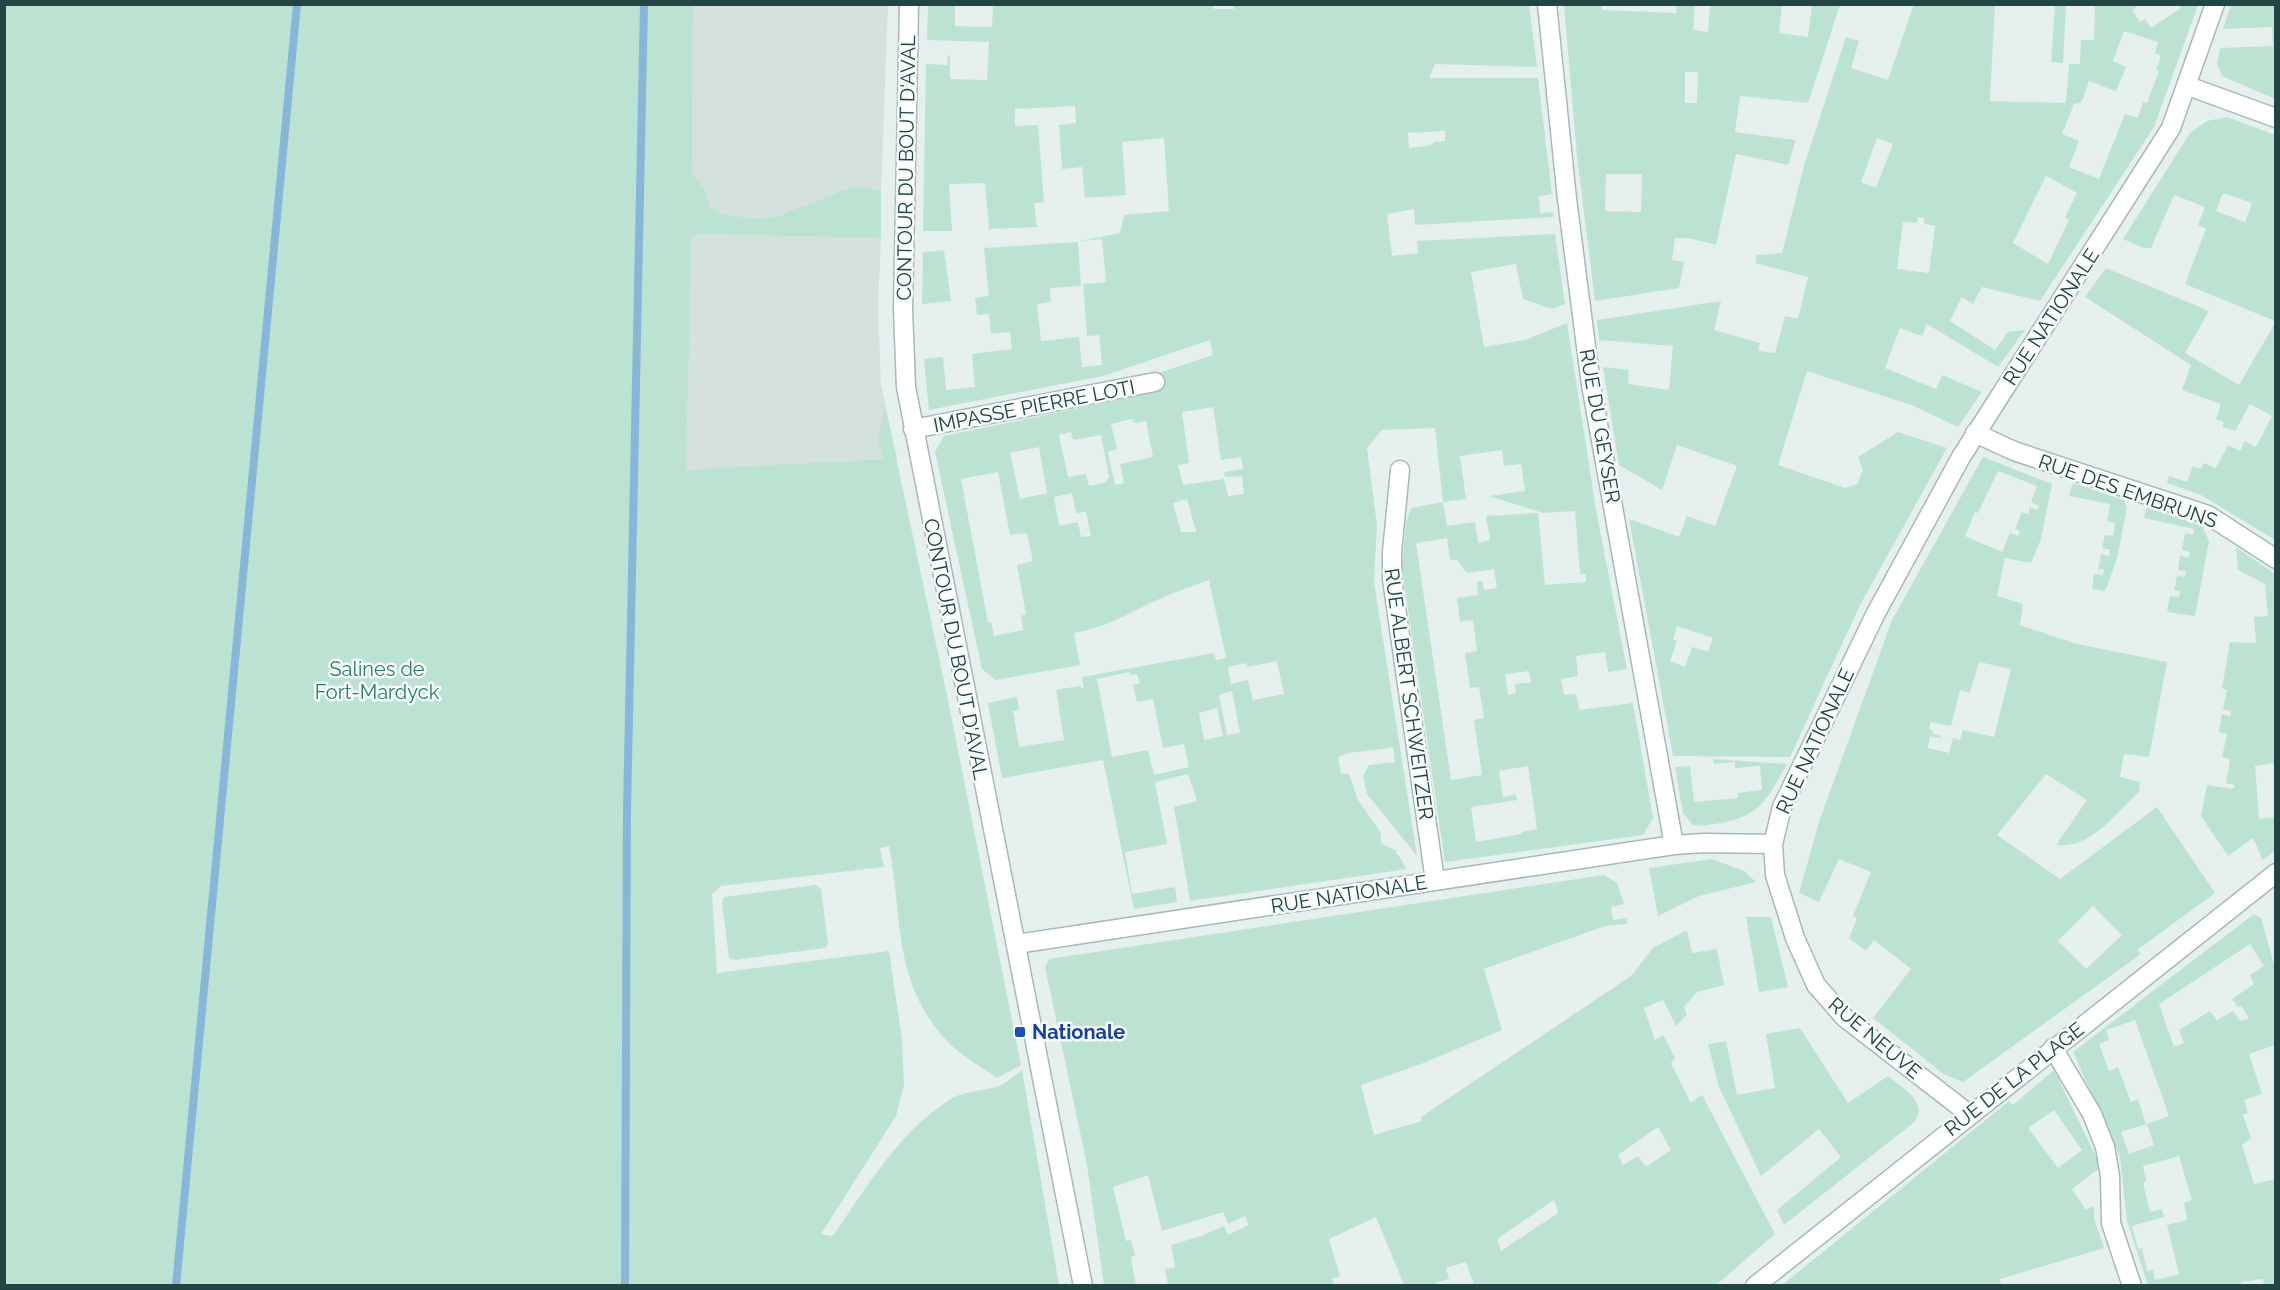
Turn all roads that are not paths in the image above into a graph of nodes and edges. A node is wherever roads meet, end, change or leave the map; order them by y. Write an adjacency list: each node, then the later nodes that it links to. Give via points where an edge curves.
1 (909, 4): 7 (street, CONTOUR DU BOUT D'AVAL, via 903,331)
2 (1547, 4): 12 (street, RUE DU GEYSER, via 1591,385)
3 (2215, 4): 4 (street, RUE NATIONALE)
4 (2188, 86): 5 (street); 8 (street, RUE NATIONALE, via 2159,149)
5 (2276, 118)
6 (1155, 382): 7 (street, IMPASSE PIERRE LOTI)
7 (913, 429): 15 (street, CONTOUR DU BOUT D'AVAL)
8 (1975, 433): 10 (street, RUE DES EMBRUNS, via 2014,451 2208,515); 11 (street, RUE NATIONALE, via 1871,623 1782,807)
9 (1400, 470): 14 (street, RUE ALBERT SCHWEITZER, via 1392,579)
10 (2276, 559)
11 (1773, 844): 12 (street, RUE NATIONALE); 17 (street, RUE NEUVE, via 1776,874 1795,938 1825,997 1845,1018)
12 (1674, 845): 14 (street, RUE NATIONALE)
13 (2276, 873): 16 (street, RUE DE LA PLAGE)
14 (1435, 881): 15 (street, RUE NATIONALE)
15 (1016, 944): 18 (street, CONTOUR DU BOUT D'AVAL)
16 (2053, 1048): 17 (street, RUE DE LA PLAGE); 20 (street, via 2092,1114 2105,1147 2111,1223)
17 (1969, 1114): 19 (street, RUE DE LA PLAGE)
18 (1083, 1286)
19 (1755, 1286)
20 (2132, 1286)

